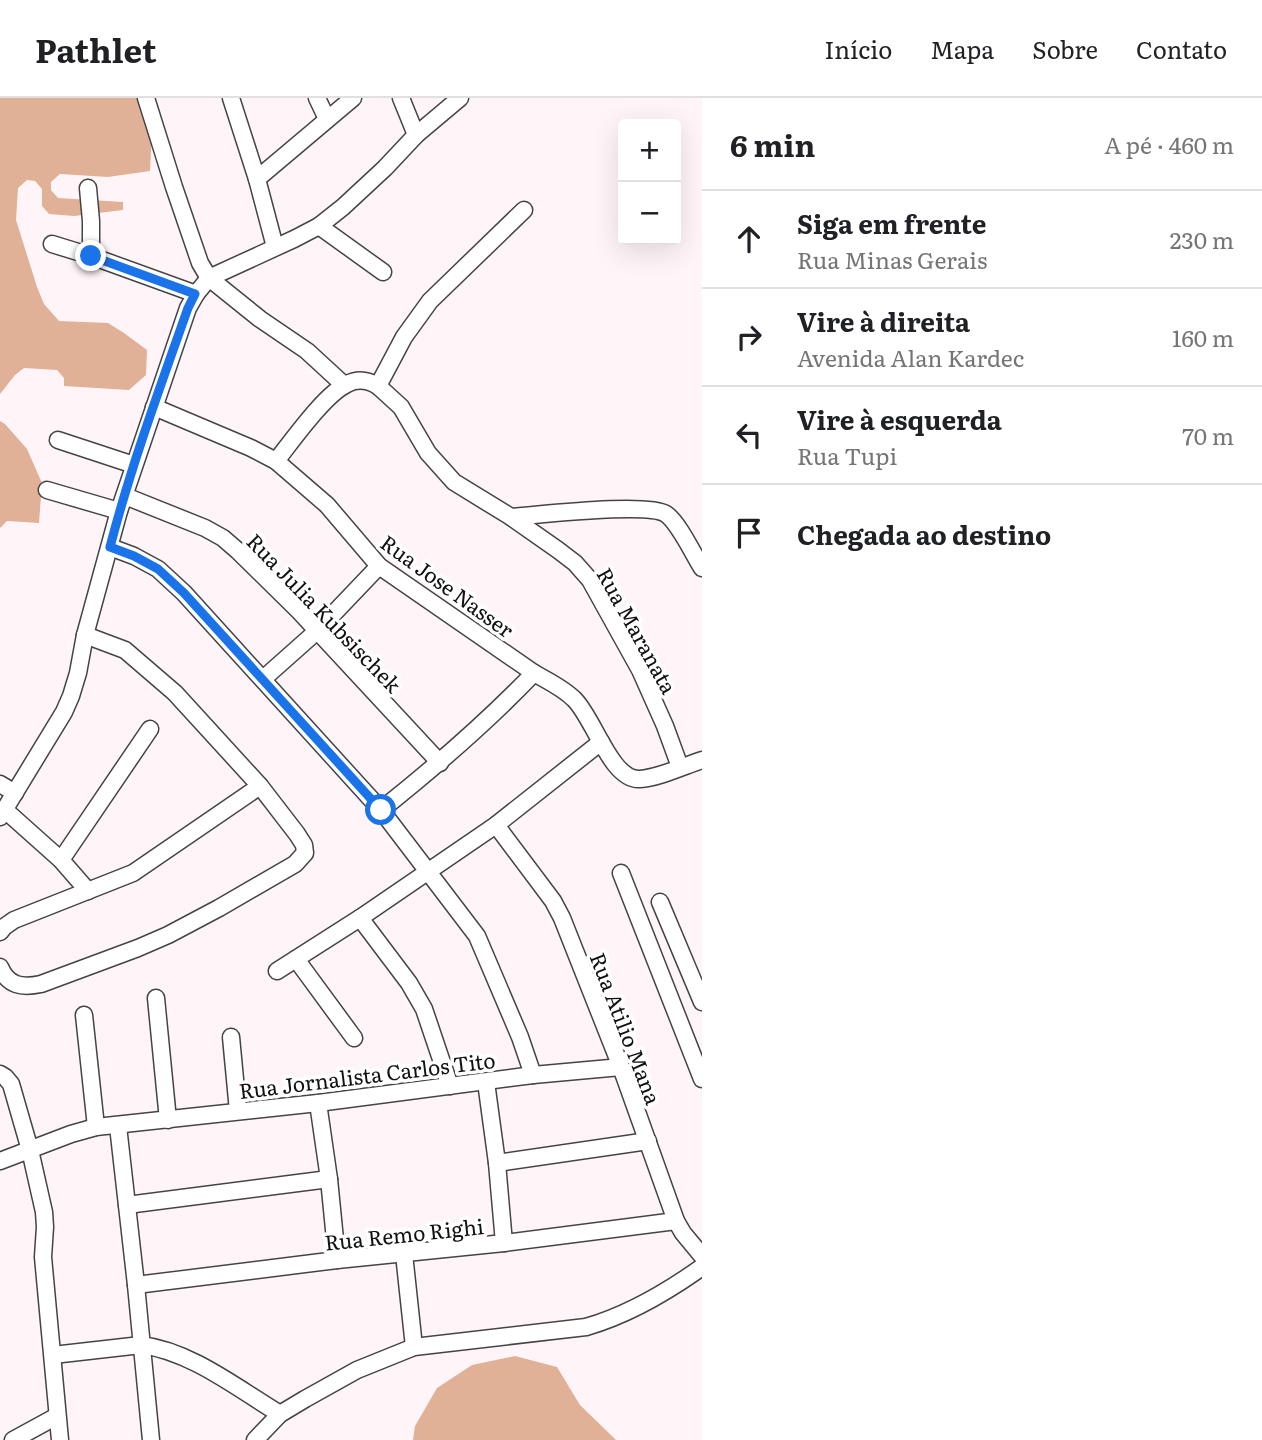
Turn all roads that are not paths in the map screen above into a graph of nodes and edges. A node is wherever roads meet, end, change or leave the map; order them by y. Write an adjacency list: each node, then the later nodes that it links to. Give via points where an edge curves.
1 (146, 98): 17 (street, via 177,198)
2 (231, 98): 9 (street)
3 (317, 98): 7 (street)
4 (353, 98): 7 (street)
5 (401, 98): 8 (street)
6 (460, 98): 8 (street)
7 (327, 119): 9 (street)
8 (416, 135): 12 (street)
9 (257, 179): 14 (street)
10 (88, 188): 15 (street)
11 (524, 210): 20 (street, via 429,301)
12 (319, 226): 14 (street); 16 (street)
13 (52, 244): 15 (street)
14 (275, 247): 17 (street)
15 (91, 256): 18 (street)
16 (383, 272)
17 (209, 278): 18 (street); 19 (street, via 307,351)
18 (195, 294): 21 (street)
19 (344, 385): 20 (street, via 362,380); 23 (street)
20 (378, 386): 27 (street, Rua Maranata, via 401,407 428,453 454,482)
21 (154, 407): 23 (street, Rua Jose Nasser); 24 (street)
22 (58, 440): 24 (street)
23 (276, 461): 29 (street, Rua Jose Nasser, via 327,506)
24 (134, 465): 26 (street)
25 (47, 490): 26 (street, Rua Julia Kubsischek)
26 (122, 503): 28 (street); 31 (street, Rua Julia Kubsischek, via 205,528 223,538)
27 (511, 517): 30 (street, via 656,510 676,524); 39 (street, Rua Maranata, via 575,563 590,580 640,670)
28 (110, 547): 32 (street); 34 (street, via 158,569)
29 (379, 566): 31 (street); 33 (street, Rua Jose Nasser)
30 (702, 568)
31 (317, 631): 34 (street); 38 (street, Rua Julia Kubsischek)
32 (85, 635): 41 (street, via 125,650 139,661 175,693); 42 (street, via 64,712)
33 (534, 673): 36 (street, Rua Jose Nasser, via 576,700); 38 (street)
34 (263, 679): 43 (street)
35 (150, 729): 46 (street)
36 (601, 742): 39 (street, Rua Jose Nasser, via 616,767 633,779); 45 (street)
37 (702, 760): 39 (street)
38 (439, 763): 43 (street)
39 (680, 767)
40 (0, 783): 42 (street)
41 (260, 786): 49 (street, via 133,873); 54 (street, via 304,845 305,853 295,864 168,935 41,985 17,985 8,981)
42 (15, 793): 44 (street)
43 (381, 810): 47 (street)
44 (2, 814): 46 (street)
45 (496, 825): 47 (street); 61 (street, Rua Atilio Mana, via 562,918)
46 (61, 860): 49 (street)
47 (428, 870): 51 (street); 63 (street, via 477,936)
48 (621, 873): 64 (street)
49 (88, 891): 52 (street, via 14,920)
50 (660, 902): 57 (street)
51 (360, 918): 53 (street); 66 (street, via 424,1009)
52 (0, 932)
53 (296, 959): 55 (street); 60 (street)
54 (0, 967)
55 (277, 971)
56 (156, 998): 69 (street)
57 (702, 1002)
58 (85, 1015): 71 (street)
59 (232, 1037): 68 (street)
60 (354, 1038)
61 (621, 1067): 63 (street, Rua Jornalista Carlos Tito); 72 (street, Rua Atilio Mana)
62 (0, 1074): 73 (street, via 11,1084)
63 (533, 1074): 65 (street, Rua Jornalista Carlos Tito)
64 (702, 1079)
65 (486, 1082): 66 (street, Rua Jornalista Carlos Tito); 75 (street)
66 (450, 1086): 67 (street, Rua Jornalista Carlos Tito)
67 (318, 1103): 68 (street, Rua Jornalista Carlos Tito); 76 (street)
68 (238, 1111): 69 (street, Rua Jornalista Carlos Tito)
69 (168, 1120): 70 (street, Rua Jornalista Carlos Tito)
70 (118, 1126): 71 (street, Rua Jornalista Carlos Tito); 77 (street)
71 (96, 1127): 73 (street, Rua Jornalista Carlos Tito)
72 (648, 1142): 75 (street); 78 (street, Rua Atilio Mana)
73 (30, 1150): 74 (street, Rua Jornalista Carlos Tito); 87 (street, via 45,1219 43,1257)
74 (0, 1161)
75 (496, 1163): 79 (street)
76 (329, 1179): 77 (street); 82 (street)
77 (127, 1206): 84 (street)
78 (676, 1221): 79 (street, Rua Remo Righi); 81 (street, Rua Atilio Mana)
79 (504, 1243): 80 (street, Rua Remo Righi)
80 (404, 1254): 82 (street, Rua Remo Righi); 86 (street)
81 (702, 1256)
82 (337, 1260): 84 (street, Rua Remo Righi)
83 (702, 1267): 86 (street, via 643,1304 586,1327)
84 (136, 1285): 85 (street)
85 (141, 1345): 87 (street); 88 (street, via 197,1363); 92 (street)
86 (414, 1347): 88 (street, via 357,1370)
87 (53, 1355): 89 (street)
88 (280, 1414): 93 (street)
89 (57, 1416): 90 (street); 91 (street)
90 (13, 1440)
91 (60, 1440)
92 (151, 1440)
93 (255, 1440)

